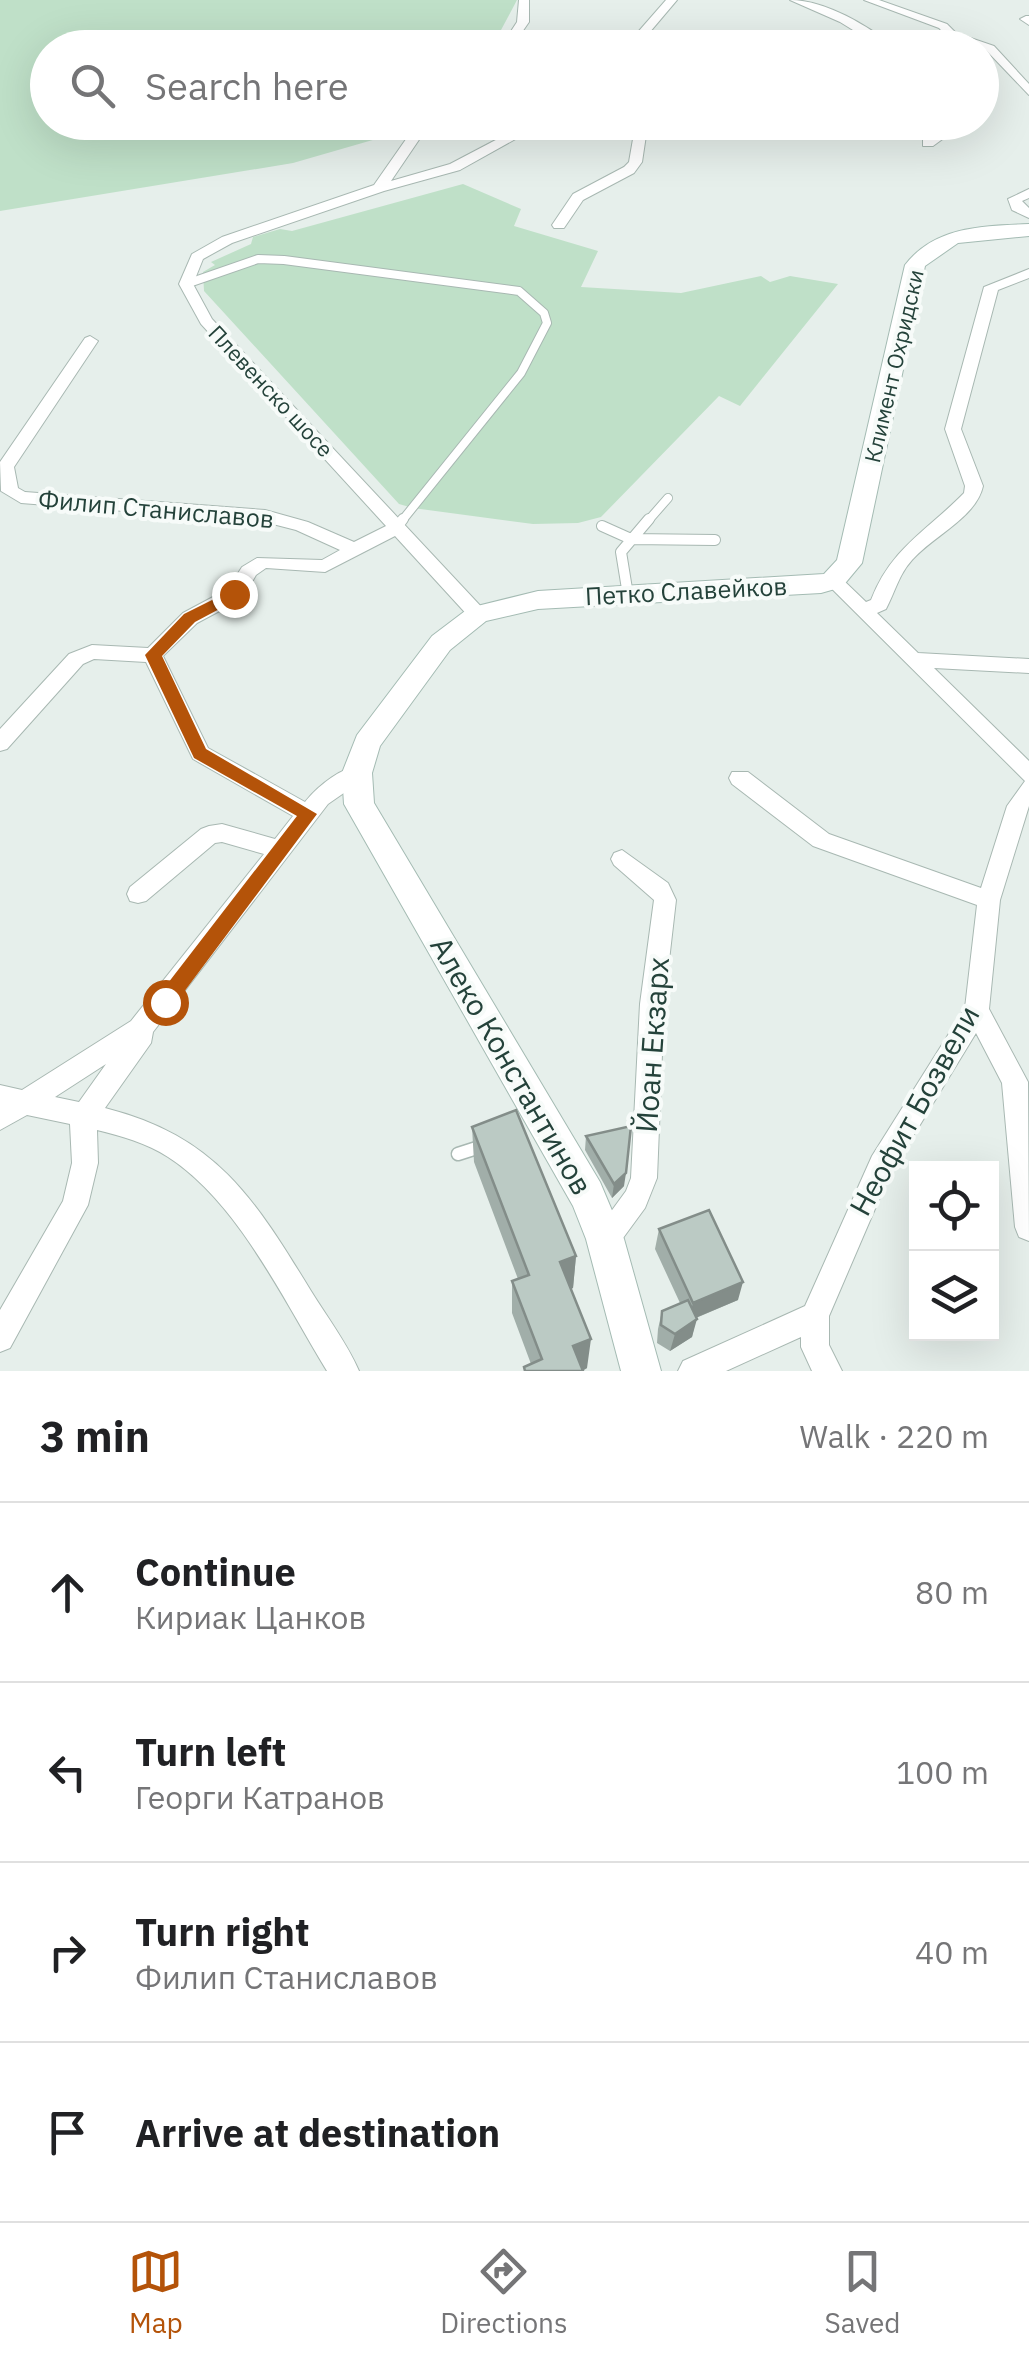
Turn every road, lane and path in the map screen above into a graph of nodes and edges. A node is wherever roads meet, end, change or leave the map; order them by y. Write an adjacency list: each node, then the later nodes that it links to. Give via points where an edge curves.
1 (524, 0): 5 (street)
2 (672, 0): 6 (street)
3 (796, 0): 7 (street)
4 (869, 0): 8 (street)
5 (517, 30)
6 (645, 30)
7 (861, 30)
8 (947, 30)
9 (999, 58): 10 (street)
10 (1029, 91)
11 (412, 140): 16 (street)
12 (507, 140): 16 (street, via 455,168)
13 (639, 140): 19 (street, via 629,170 578,197)
14 (933, 140): 15 (street)
15 (928, 143)
16 (379, 188): 22 (street, via 227,240 197,257)
17 (1029, 193): 18 (street, via 1015,199)
18 (1029, 214)
19 (559, 225)
20 (1029, 230): 30 (street, Климент Охридски, via 966,234 924,252 915,265 849,563)
21 (1029, 273): 32 (street, via 990,287 953,430 972,495 903,556 879,604)
22 (186, 284): 26 (street, Плевенско шосе, via 206,321); 26 (lane, via 258,259 284,260 518,291 544,313 547,323 522,373)
23 (90, 341): 29 (street, Филип Станиславов, via 5,467 10,491 265,516)
24 (668, 498): 27 (lane)
25 (602, 526): 27 (lane)
26 (397, 527): 29 (street, Филип Станиславов); 33 (street, Плевенско шосе)
27 (631, 539): 28 (lane); 31 (lane, via 621,552)
28 (715, 540)
29 (354, 550): 34 (street, Филип Станиславов, via 325,566 263,562 234,594 190,618)
30 (833, 581): 31 (street, Петко Славейков); 32 (street)
31 (628, 595): 33 (street, Петко Славейков, via 538,600)
32 (863, 612): 35 (street)
33 (478, 614): 38 (street, via 440,642 367,742)
34 (153, 655): 37 (street, via 92,652 76,659); 42 (street, via 200,754)
35 (912, 660): 36 (street); 39 (street)
36 (1029, 666)
37 (0, 743)
38 (357, 773): 42 (street); 55 (street, Алеко Константинов, via 358,804 537,1127 586,1194)
39 (1029, 774)
40 (740, 778): 46 (street, via 821,840)
41 (1029, 788): 46 (street, Неофит Бозвели)
42 (308, 814): 43 (street)
43 (281, 850): 45 (street, via 222,833 209,836); 47 (street)
44 (622, 859): 55 (street, Йоан Екзарх, via 660,890 666,910 652,1004 644,1178 636,1200)
45 (138, 894)
46 (989, 900): 48 (street, Неофит Бозвели)
47 (165, 1002): 49 (street, via 110,1052); 51 (street)
48 (977, 1010): 54 (street, via 1015,1082); 56 (street, Неофит Бозвели, via 881,1165)
49 (12, 1100): 50 (street); 51 (street)
50 (0, 1118)
51 (83, 1118): 57 (street, via 85,1163 75,1205); 58 (street, via 146,1132 206,1171 244,1216)
52 (493, 1142): 53 (lane)
53 (458, 1154)
54 (1029, 1227)
55 (605, 1239): 59 (street, Алеко Константинов)
56 (815, 1316): 60 (street); 61 (street, via 815,1347)
57 (0, 1338)
58 (344, 1371)
59 (641, 1371)
60 (693, 1371)
61 (827, 1371)

